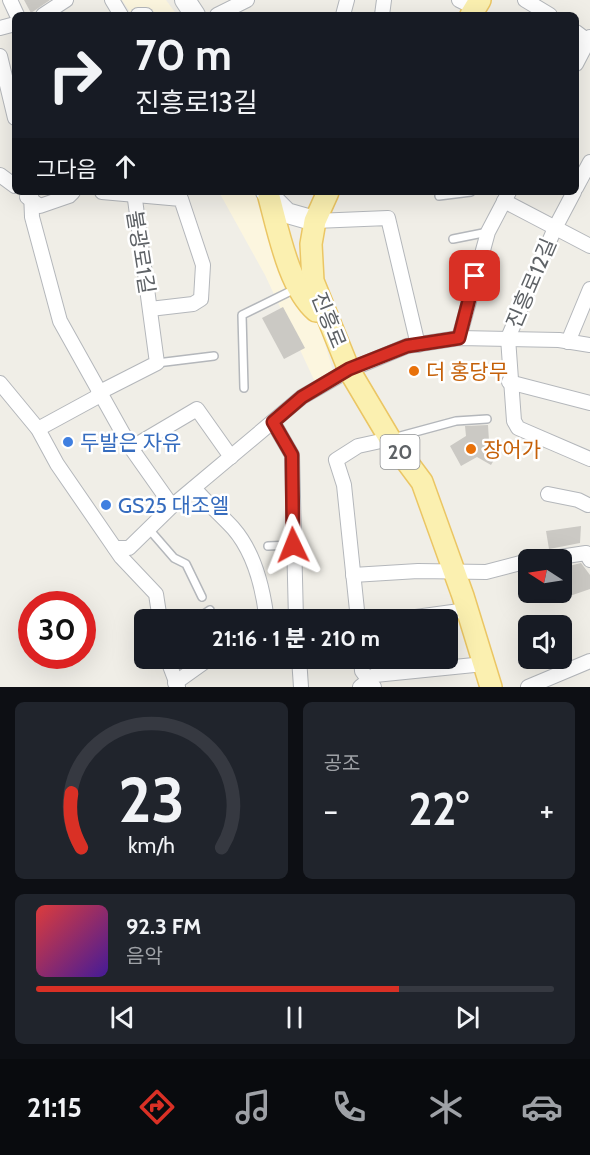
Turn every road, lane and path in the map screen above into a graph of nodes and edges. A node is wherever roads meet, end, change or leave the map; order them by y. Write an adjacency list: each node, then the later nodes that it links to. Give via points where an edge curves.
1 (66, 0): 4 (street)
2 (525, 0): 6 (street)
3 (245, 6): 5 (street)
4 (48, 12)
5 (226, 12)
6 (545, 12)
7 (589, 39): 9 (street)
8 (0, 56): 10 (street)
9 (579, 58)
10 (4, 86): 11 (street)
11 (12, 109)
12 (590, 162): 13 (street, 진흥로12길)
13 (579, 183)
14 (28, 195): 15 (street, via 40,206); 45 (street, via 60,321)
15 (70, 195)
16 (134, 195): 32 (street, 불광로1길)
17 (143, 195): 32 (street, 불광로1길, via 181,199 203,265 201,299 193,304)
18 (268, 195): 30 (main road, via 284,253)
19 (269, 195): 25 (main road, via 287,213)
20 (327, 195): 25 (main road, 진흥로 / 20)
21 (447, 195): 23 (lane)
22 (572, 195): 26 (street, 진흥로12길)
23 (439, 196)
24 (507, 197): 26 (street); 27 (street)
25 (315, 221): 33 (main road, 진흥로 / 20, via 311,244 313,281); 37 (street, via 388,218)
26 (555, 228): 29 (street); 35 (street, 진흥로12길)
27 (488, 232): 28 (lane); 34 (street)
28 (453, 239)
29 (590, 246)
30 (299, 287): 33 (main road, via 309,305); 44 (lane, 진흥로, via 242,315)
31 (590, 289): 36 (street)
32 (150, 309): 40 (street, 불광로1길)
33 (330, 323): 41 (main road, 진흥로 / 20)
34 (459, 338): 35 (street, 진흥로12길); 37 (street, 진흥로12길)
35 (508, 338): 36 (street, 진흥로12길); 43 (street)
36 (568, 342): 38 (street, 진흥로12길)
37 (418, 345): 41 (street, 진흥로12길)
38 (590, 345)
39 (214, 356): 40 (lane)
40 (157, 363): 45 (street)
41 (349, 369): 48 (street, 진흥로12길, via 302,397); 50 (main road, 진흥로 / 20)
42 (0, 382): 49 (street)
43 (509, 382): 46 (street); 53 (street, via 518,428)
44 (244, 388)
45 (100, 392): 49 (street); 51 (street)
46 (590, 403)
47 (487, 419): 50 (lane, via 456,421)
48 (273, 422): 52 (street, 진흥로12길); 59 (street, via 292,455)
49 (38, 429): 61 (street, via 57,464)
50 (390, 439): 65 (main road, 진흥로 / 20, via 422,482); 66 (street, via 358,446 336,460 344,485)
51 (131, 448): 52 (street, via 197,409); 57 (street)
52 (231, 457): 54 (street, 진흥로12길)
53 (590, 459)
54 (194, 488): 57 (street, 진흥로12길); 69 (street, via 234,530 248,552 261,584)
55 (548, 494): 56 (street)
56 (589, 505)
57 (172, 506): 58 (street, 진흥로12길)
58 (148, 528): 61 (street, 진흥로12길, via 129,548); 67 (lane, via 174,558 186,564)
59 (293, 545): 60 (lane); 70 (street)
60 (268, 546)
61 (115, 548): 68 (street, via 156,594)
62 (572, 555): 63 (street, via 586,553)
63 (590, 560)
64 (518, 564): 65 (street, via 486,572)
65 (454, 572): 66 (street); 72 (main road, 진흥로 / 20)
66 (353, 575): 71 (street)
67 (202, 597)
68 (158, 609)
69 (263, 609)
70 (296, 609)
71 (357, 609)
72 (467, 610): 73 (street); 75 (main road, 진흥로 / 20)
73 (458, 611)
74 (590, 661): 84 (street)
75 (484, 664): 80 (street, via 375,675); 83 (main road, 진흥로 / 20)
76 (171, 669): 81 (street)
77 (196, 669): 81 (street)
78 (300, 669): 82 (street)
79 (362, 669): 80 (street)
80 (368, 684)
81 (176, 685)
82 (301, 687)
83 (491, 687)
84 (528, 687)

